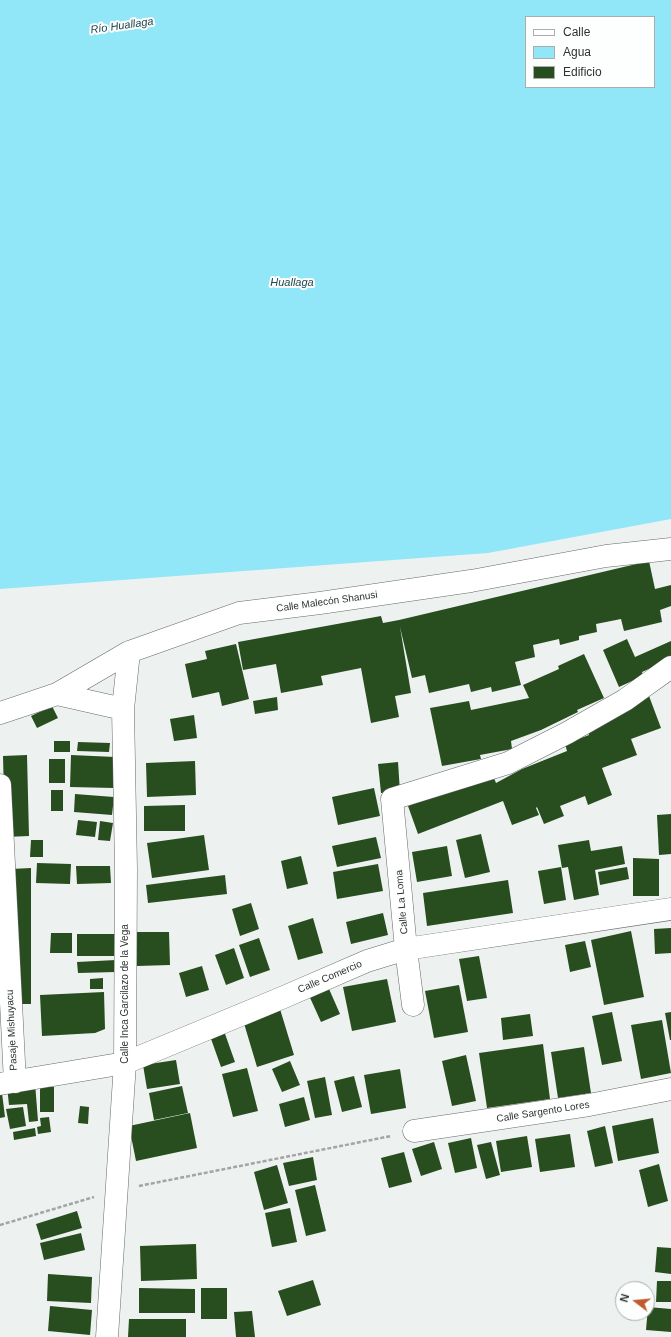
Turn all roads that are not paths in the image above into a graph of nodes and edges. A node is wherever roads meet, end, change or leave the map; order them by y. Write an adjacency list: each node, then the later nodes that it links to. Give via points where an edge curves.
1 (671, 549): 2 (street, Calle Malecón Shanusi, via 606,556 471,581 239,613)
2 (129, 652): 4 (street, Calle Malecón Shanusi); 5 (street, Calle Inca Garcilazo de la Vega)
3 (671, 667): 9 (street, Calle La Loma, via 625,700 508,763 392,799)
4 (57, 694): 5 (street); 6 (street, Calle Malecón Shanusi)
5 (123, 709): 11 (street, Calle Inca Garcilazo de la Vega, via 126,869)
6 (0, 713)
7 (0, 785): 12 (street, Pasaje Mishuyacu)
8 (671, 909): 9 (street, Calle Comercio)
9 (406, 949): 10 (street, Calle La Loma); 11 (street, Calle Comercio, via 367,961)
10 (413, 1005)
11 (125, 1063): 12 (street, Calle Comercio); 15 (street, Calle Inca Garcilazo de la Vega)
12 (7, 1083)
13 (671, 1089): 14 (street, Calle Sargento Lores, via 589,1105)
14 (414, 1131)
15 (107, 1337)

